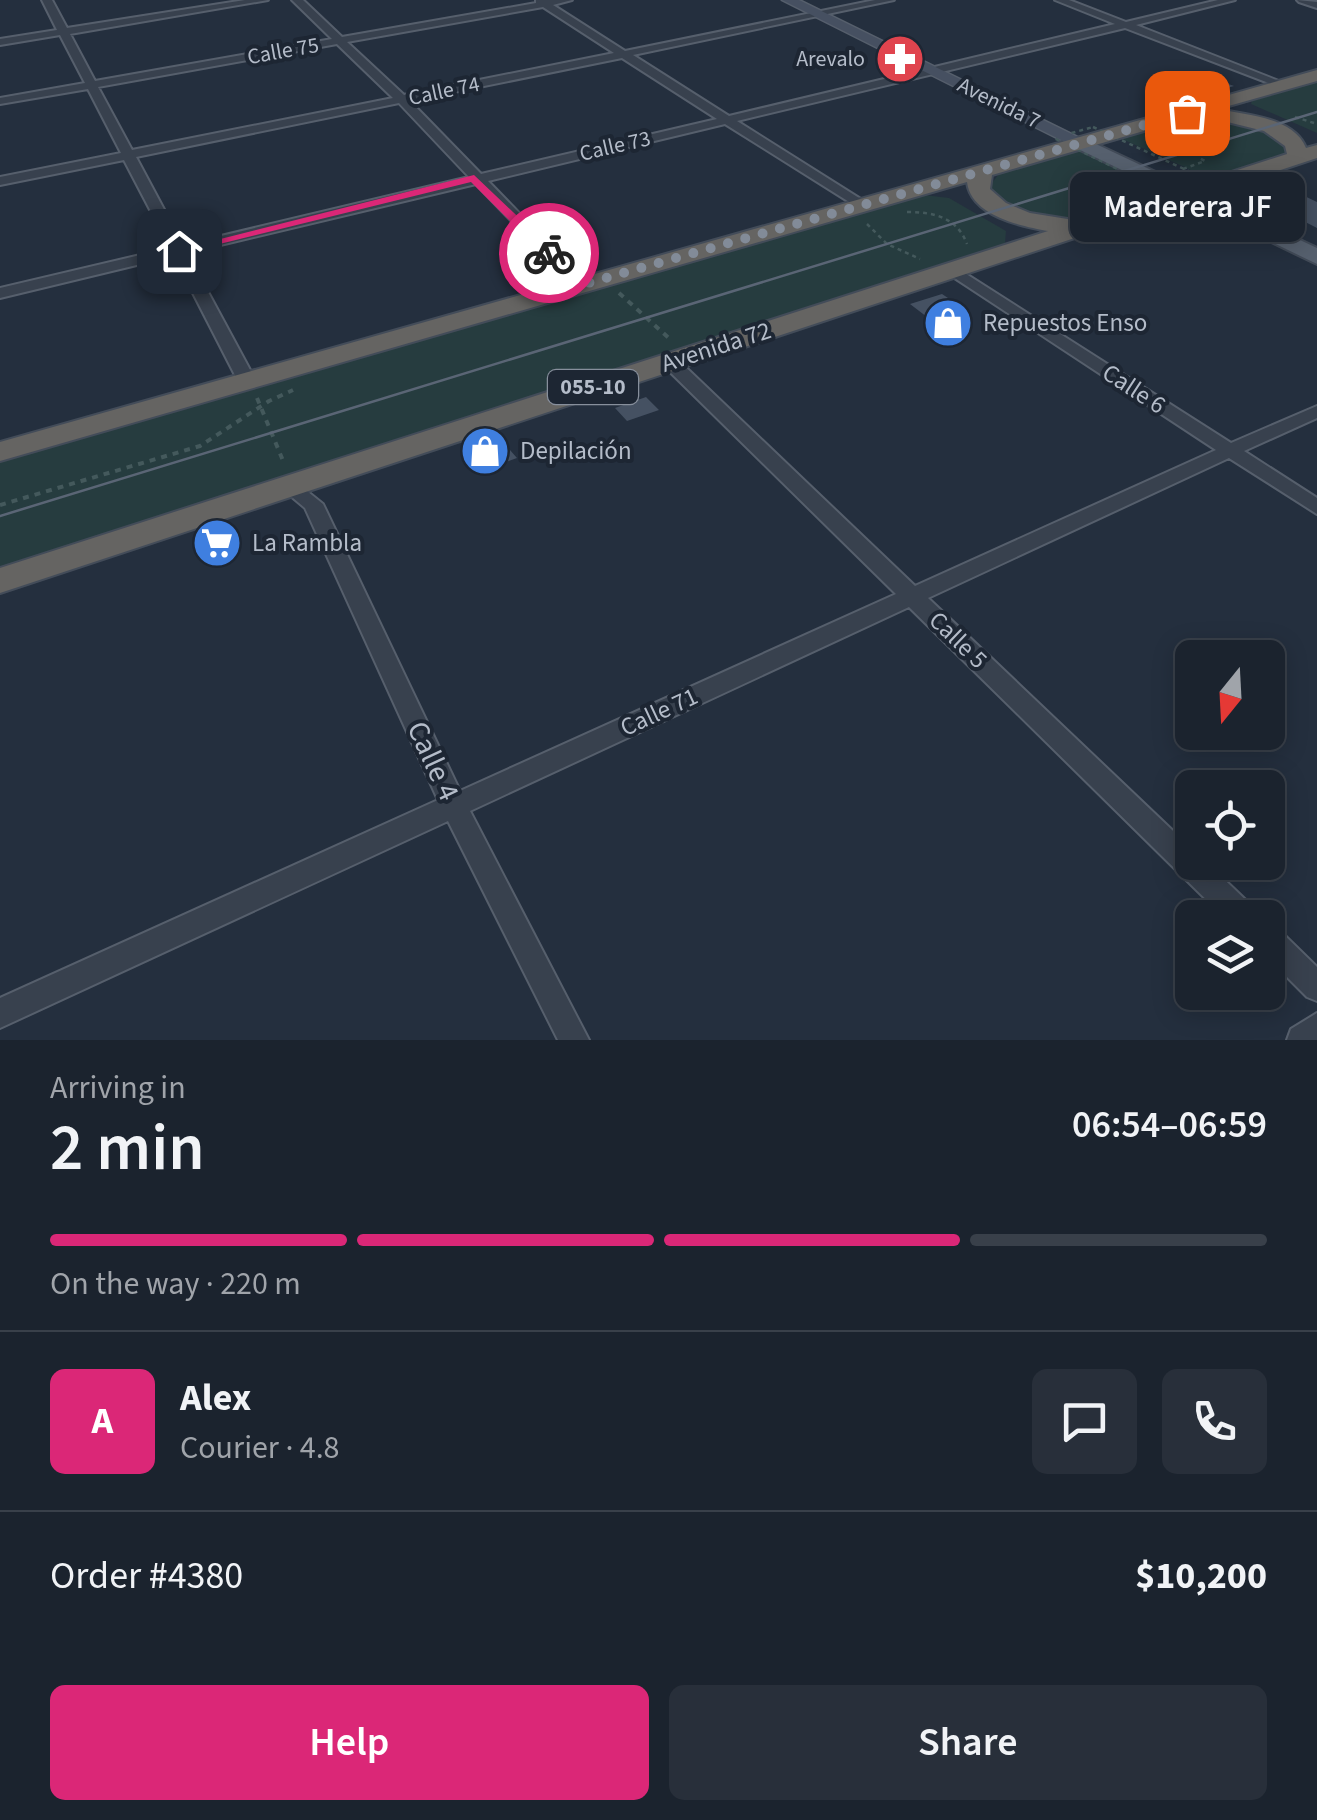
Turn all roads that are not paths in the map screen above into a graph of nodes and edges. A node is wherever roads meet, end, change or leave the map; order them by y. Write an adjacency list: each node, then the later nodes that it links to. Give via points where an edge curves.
1 (47, 0): 14 (street)
2 (263, 0): 14 (street)
3 (298, 0): 15 (street)
4 (566, 0): 10 (street, Calle 75)
5 (789, 0): 12 (main road, Avenida 7)
6 (889, 0): 12 (street, Calle 74)
7 (1060, 0): 13 (street)
8 (1230, 0): 13 (street, Calle 73)
9 (1302, 0): 11 (street)
10 (542, 2): 15 (street, Calle 75); 17 (street)
11 (1317, 5)
12 (820, 9): 17 (street, Calle 74); 18 (main road, Avenida 7)
13 (1125, 25): 18 (street, Calle 73); 21 (street)
14 (64, 32): 16 (street); 20 (street)
15 (340, 40): 20 (street, Calle 75); 23 (street)
16 (0, 42)
17 (622, 54): 23 (street, Calle 74); 26 (street)
18 (942, 69): 26 (street, Calle 73); 28 (main road, Avenida 7)
19 (1317, 76): 21 (highway)
20 (92, 85): 24 (street, Calle 75); 30 (street)
21 (1283, 85): 22 (highway)
22 (1244, 96): 25 (highway); 27 (highway, via 1252,109)
23 (401, 99): 30 (street, Calle 74); 32 (street)
24 (0, 101)
25 (1187, 113): 28 (highway); 29 (highway, via 1270,126)
26 (724, 121): 32 (street, Calle 73); 36 (street)
27 (1317, 135)
28 (1090, 140): 31 (highway); 34 (main road, Avenida 7)
29 (1308, 154): 34 (highway, Avenida 72 / 055-10)
30 (128, 155): 33 (street, Calle 74); 40 (street)
31 (984, 172): 35 (highway); 37 (highway, via 979,190 1001,210 1039,223)
32 (474, 178): 40 (street, Calle 73); 43 (street)
33 (0, 181)
34 (1190, 183): 37 (highway, Avenida 72 / 055-10); 38 (main road, Avenida 7); 41 (main road, Avenida 7)
35 (918, 190): 36 (highway); 39 (highway, via 953,198 996,220 1013,231)
36 (871, 211): 43 (highway)
37 (1083, 227): 39 (highway, Avenida 72 / 055-10)
38 (1317, 242)
39 (1019, 248): 42 (highway, Avenida 72 / 055-10)
40 (179, 251): 44 (street, Calle 73); 46 (street)
41 (1317, 258)
42 (950, 266): 45 (highway, Avenida 72 / 055-10); 48 (street, Calle 6)
43 (593, 282): 46 (highway)
44 (0, 294)
45 (680, 359): 50 (highway, Avenida 72 / 055-10); 53 (street, Calle 5)
46 (248, 381): 49 (highway)
47 (1317, 410): 48 (street, Calle 71)
48 (1230, 450): 51 (street, Calle 6); 53 (street, Calle 71)
49 (0, 452)
50 (290, 487): 52 (highway, Avenida 72 / 055-10); 54 (street, Calle 4, via 312,504)
51 (1317, 507)
52 (0, 581)
53 (912, 596): 54 (street, Calle 71); 55 (street, Calle 5)
54 (454, 806): 58 (street, Calle 71); 60 (street, Calle 4)
55 (1226, 900)
56 (1285, 956): 57 (street)
57 (1317, 987)
58 (0, 1013)
59 (1317, 1028): 61 (street)
60 (574, 1040)
61 (1302, 1040)

